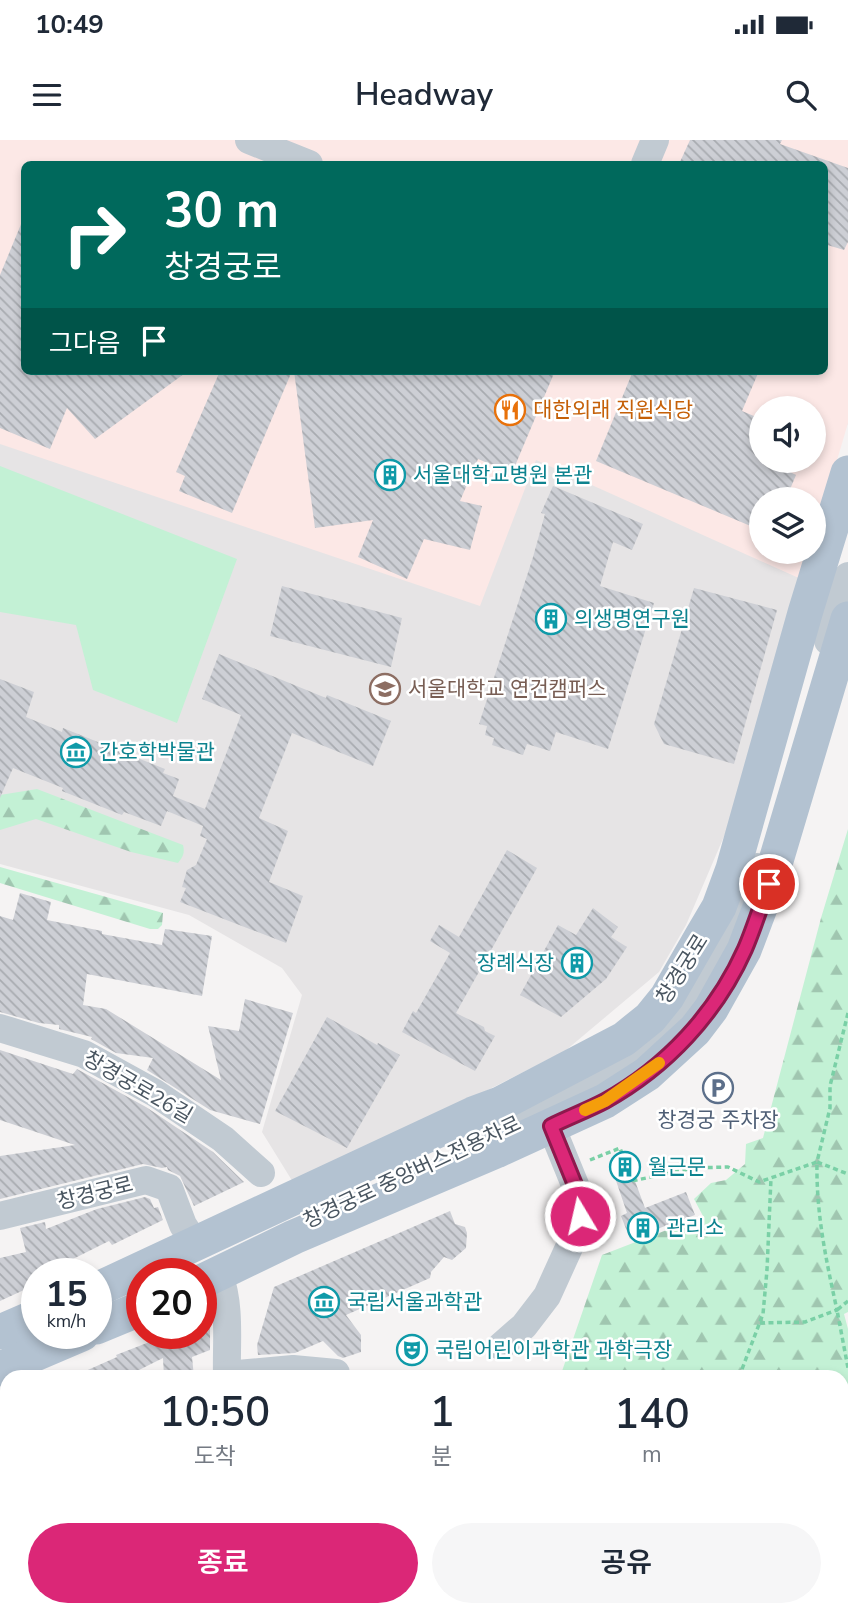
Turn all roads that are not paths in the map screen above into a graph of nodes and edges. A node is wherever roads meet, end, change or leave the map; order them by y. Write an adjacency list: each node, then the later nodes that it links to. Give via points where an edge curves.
1 (249, 140): 3 (street)
2 (654, 140): 4 (street)
3 (302, 161)
4 (646, 161)
5 (848, 473): 13 (main road, 창경궁로, via 733,869 719,907 667,997 624,1039 473,1114)
6 (848, 576): 14 (street, 창경궁로 중앙버스전용차로, via 754,878 721,953 685,1013 658,1042 589,1086)
7 (848, 619): 9 (main road, 창경궁로, via 769,884 744,950 711,1009 647,1074 605,1101)
8 (0, 1028): 10 (street, 창경궁로26길, via 84,1054 155,1093 223,1139)
9 (551, 1126): 15 (main road, 창경궁로, via 294,1237); 19 (street, via 582,1202 577,1230 547,1296)
10 (261, 1173)
11 (0, 1216): 12 (street, 창경궁로, via 146,1180 169,1188)
12 (198, 1258)
13 (217, 1261)
14 (217, 1262)
15 (217, 1264)
16 (217, 1284): 22 (street, via 226,1294 228,1306)
17 (21, 1323): 18 (main road)
18 (1, 1331)
19 (501, 1346)
20 (38, 1349): 21 (main road, 창경궁로)
21 (0, 1369)
22 (227, 1370)
23 (284, 1370): 24 (street)
24 (304, 1370)

